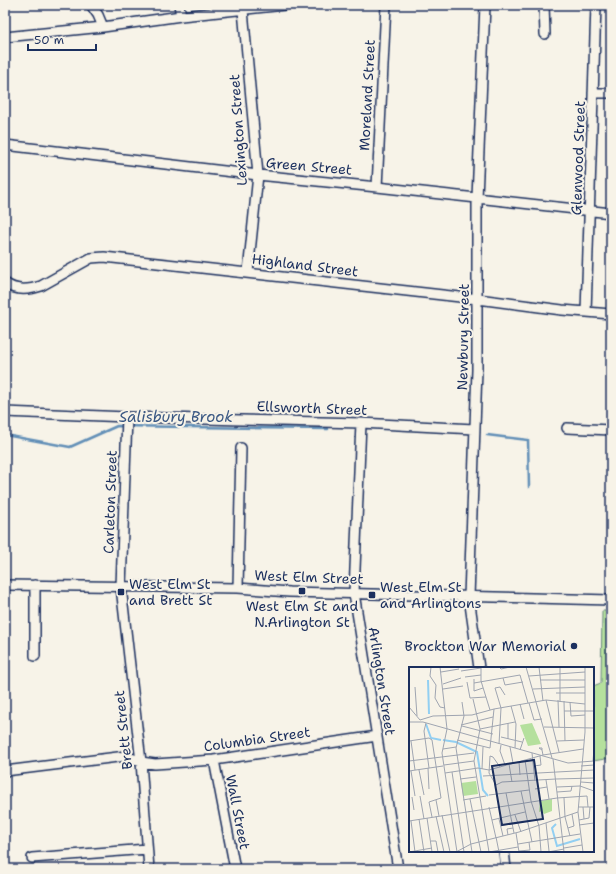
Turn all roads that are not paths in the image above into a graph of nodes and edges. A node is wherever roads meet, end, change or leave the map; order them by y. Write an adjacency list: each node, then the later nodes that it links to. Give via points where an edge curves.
1 (91, 5): 10 (street)
2 (179, 5): 9 (street)
3 (285, 5): 8 (street)
4 (386, 5): 17 (street, Moreland Street)
5 (485, 5): 18 (street, Newbury Street)
6 (544, 5): 11 (street)
7 (596, 5): 14 (street, Glenwood Street)
8 (243, 10): 9 (street); 16 (street, Lexington Street)
9 (182, 16): 10 (street)
10 (103, 27): 12 (street)
11 (545, 34)
12 (5, 37)
13 (611, 93): 14 (street)
14 (593, 94): 19 (street, Glenwood Street)
15 (5, 145): 16 (street, Green Street)
16 (258, 175): 17 (street, Green Street); 21 (street, Lexington Street)
17 (377, 187): 18 (street, Green Street)
18 (477, 198): 19 (street, Green Street); 23 (street, Newbury Street)
19 (590, 210): 20 (street, Green Street); 24 (street, Glenwood Street)
20 (611, 213)
21 (248, 272): 22 (street, Highland Street, via 104,257 91,258 34,288 24,290); 23 (street, Highland Street)
22 (5, 283)
23 (478, 299): 24 (street, Highland Street); 30 (street, Newbury Street)
24 (586, 312): 25 (street, Highland Street)
25 (611, 314)
26 (5, 412): 27 (street, Ellsworth Street)
27 (126, 423): 28 (street, Ellsworth Street); 35 (street, Carleton Street)
28 (361, 423): 30 (street, Ellsworth Street); 37 (street, Arlington Street)
29 (567, 428): 31 (street)
30 (474, 429): 38 (street, Newbury Street)
31 (611, 430)
32 (241, 448): 36 (street)
33 (5, 585): 34 (street, West Elm Street)
34 (35, 585): 35 (street, West Elm Street); 40 (street)
35 (121, 587): 36 (street, West Elm Street); 44 (street, Brett Street)
36 (238, 588): 37 (street, West Elm Street)
37 (354, 593): 38 (street, West Elm Street); 42 (street, Arlington Street)
38 (469, 596): 39 (street, West Elm Street); 41 (street, Newbury Street)
39 (611, 600)
40 (35, 656)
41 (480, 667)
42 (377, 736): 43 (street, Columbia Street); 51 (street, Arlington Street)
43 (214, 760): 44 (street, Columbia Street, via 155,764); 50 (street, Wall Street)
44 (141, 762): 45 (street, Columbia Street, via 126,756); 46 (street, Brett Street)
45 (5, 771)
46 (147, 849): 48 (street); 49 (street, Brett Street)
47 (504, 852): 52 (street)
48 (32, 858)
49 (149, 869)
50 (235, 869)
51 (398, 869)
52 (506, 869)

